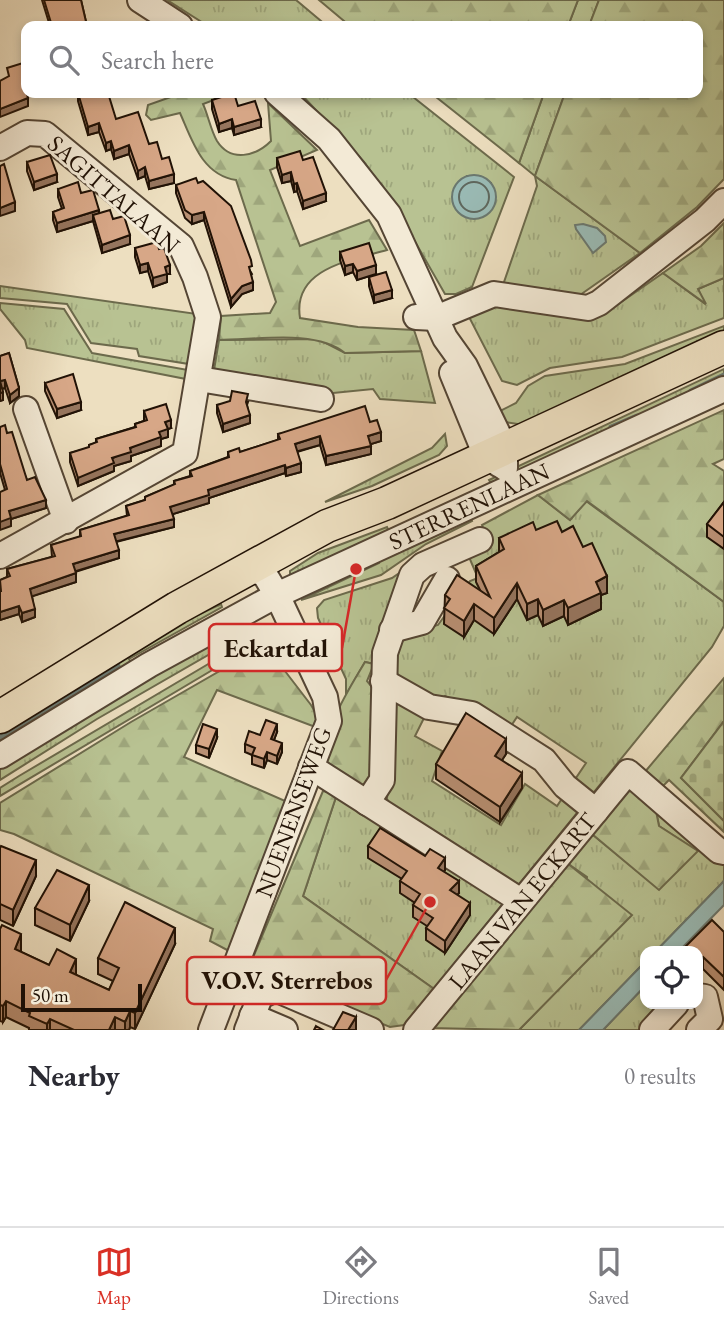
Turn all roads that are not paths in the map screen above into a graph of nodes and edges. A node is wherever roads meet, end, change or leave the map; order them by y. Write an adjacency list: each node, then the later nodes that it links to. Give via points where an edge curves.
1 (140, 0): 2 (street)
2 (172, 21)
3 (283, 98): 6 (street, via 329,139 389,215)
4 (0, 148): 9 (street, SAGITTALAAN, via 27,133 46,134 181,246 208,317)
5 (724, 201): 6 (street, via 588,308 494,294)
6 (432, 324): 13 (street, via 465,366)
7 (724, 347): 13 (main road, STERRENLAAN)
8 (724, 364): 13 (main road, STERRENLAAN)
9 (199, 379): 11 (street); 14 (street, SAGITTALAAN, via 185,453)
10 (724, 389): 17 (street, STERRENLAAN)
11 (321, 399)
12 (26, 409): 14 (street)
13 (499, 457): 17 (main road, STERRENLAAN)
14 (66, 521): 16 (street, SAGITTALAAN)
15 (480, 540): 18 (street, via 451,568 422,621 392,629)
16 (0, 556)
17 (264, 579): 19 (main road, STERRENLAAN, via 180,622 140,633); 20 (street, STERRENLAAN, via 149,665); 21 (street, NUENENSEWEG, via 325,697 329,721)
18 (383, 681): 22 (street, via 382,780); 23 (street, via 429,707 472,714 544,760 565,786)
19 (0, 717)
20 (0, 756)
21 (311, 767): 22 (street); 29 (street, NUENENSEWEG)
22 (367, 803): 25 (street)
23 (596, 811): 24 (street, LAAN VAN ECKART, via 628,772); 25 (street, LAAN VAN ECKART)
24 (724, 852)
25 (521, 901): 32 (street, LAAN VAN ECKART)
26 (703, 997): 34 (street, via 710,1019)
27 (671, 1009): 33 (street)
28 (249, 1023): 30 (street); 31 (street, via 260,997 275,989)
29 (211, 1030)
30 (285, 1030)
31 (371, 1030)
32 (416, 1030)
33 (652, 1030)
34 (699, 1030)

